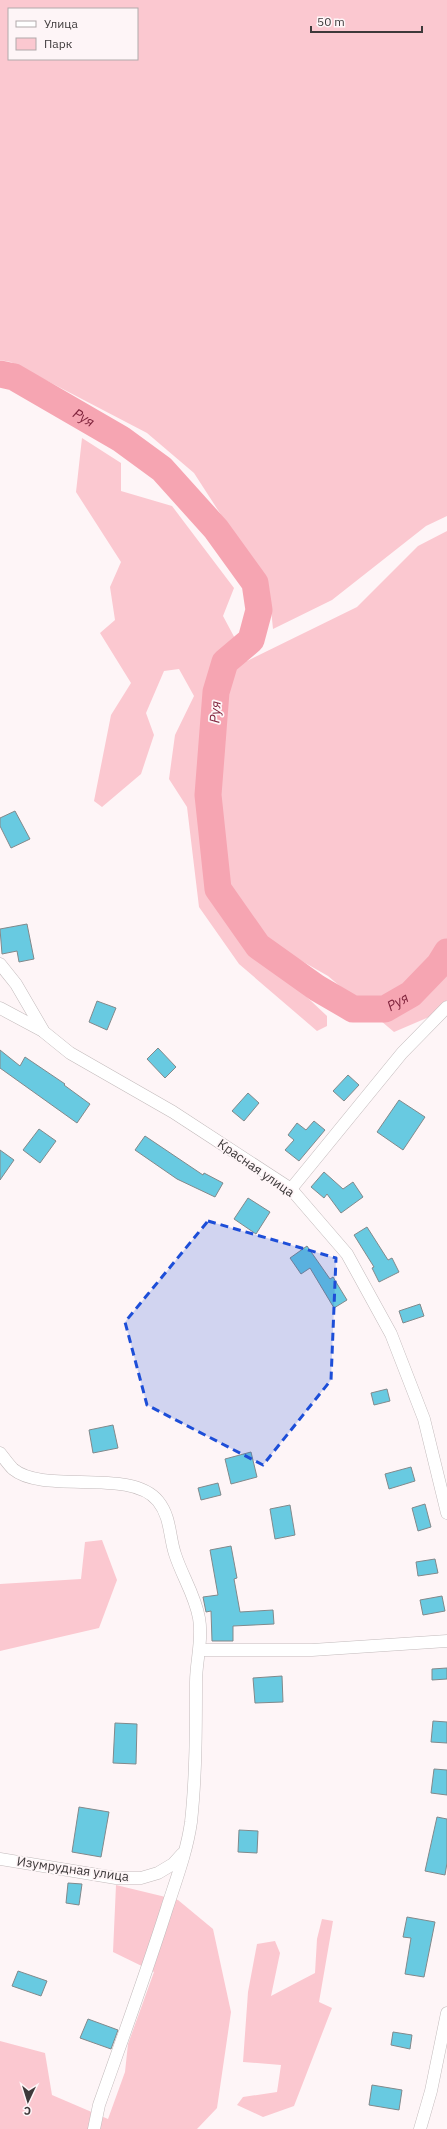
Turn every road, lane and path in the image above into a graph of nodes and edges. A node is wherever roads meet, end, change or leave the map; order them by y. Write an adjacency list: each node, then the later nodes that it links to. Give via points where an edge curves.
1 (0, 964): 4 (street, Красная улица, via 16,984)
2 (447, 1007): 5 (street, via 402,1053)
3 (0, 1008): 4 (street)
4 (44, 1032): 5 (street, Красная улица, via 70,1053 173,1112)
5 (291, 1189): 7 (street, Красная улица, via 348,1254 391,1334 424,1419)
6 (0, 1453): 9 (street, via 14,1469 26,1476 133,1487 148,1491 160,1502 170,1524 174,1554 193,1596 200,1620)
7 (447, 1513)
8 (447, 1641): 9 (street, via 312,1650)
9 (200, 1650): 10 (street, via 196,1674 196,1728 190,1823)
10 (185, 1850): 11 (street, Изумрудная улица, via 173,1864 158,1873 141,1878 116,1878); 13 (street, via 148,1968 98,2105)
11 (0, 1859)
12 (447, 2013): 14 (street, via 431,2092)
13 (94, 2129)
14 (420, 2129)

